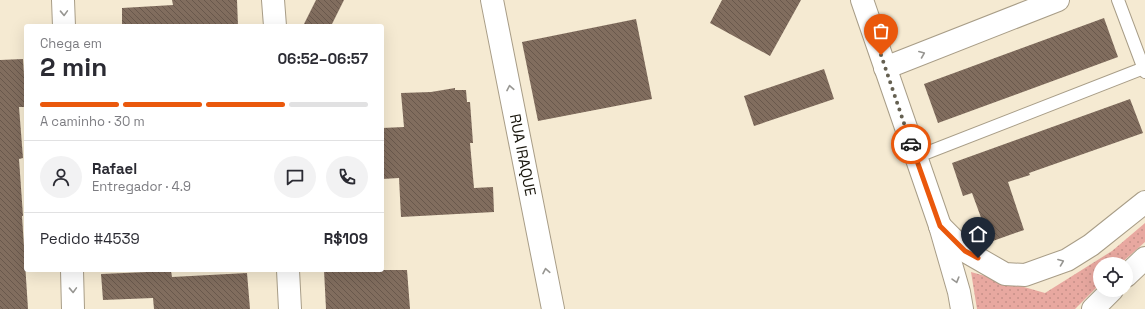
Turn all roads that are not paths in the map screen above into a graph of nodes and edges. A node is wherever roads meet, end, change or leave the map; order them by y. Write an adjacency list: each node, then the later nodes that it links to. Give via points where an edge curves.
1 (63, 0): 7 (street, one-way to 7)
2 (273, 0): 8 (street)
3 (492, 0): 21 (street, RUA IRAQUE, one-way to 3)
4 (862, 0): 9 (street)
5 (1058, 0): 9 (street, one-way to 5)
6 (1118, 0): 10 (lane)
7 (64, 24)
8 (274, 24)
9 (885, 68): 11 (street)
10 (1144, 70): 11 (lane)
11 (916, 157): 13 (street)
12 (1145, 202): 13 (street, one-way to 12, via 965,251 1005,274 1025,275 1067,260 1091,245)
13 (940, 226): 22 (street, one-way to 22)
14 (1145, 258): 15 (street)
15 (1133, 269)
16 (72, 272): 19 (street, one-way to 19)
17 (288, 272): 20 (street)
18 (1105, 297): 23 (street)
19 (73, 309)
20 (290, 309)
21 (553, 309)
22 (962, 309)
23 (1093, 309)

